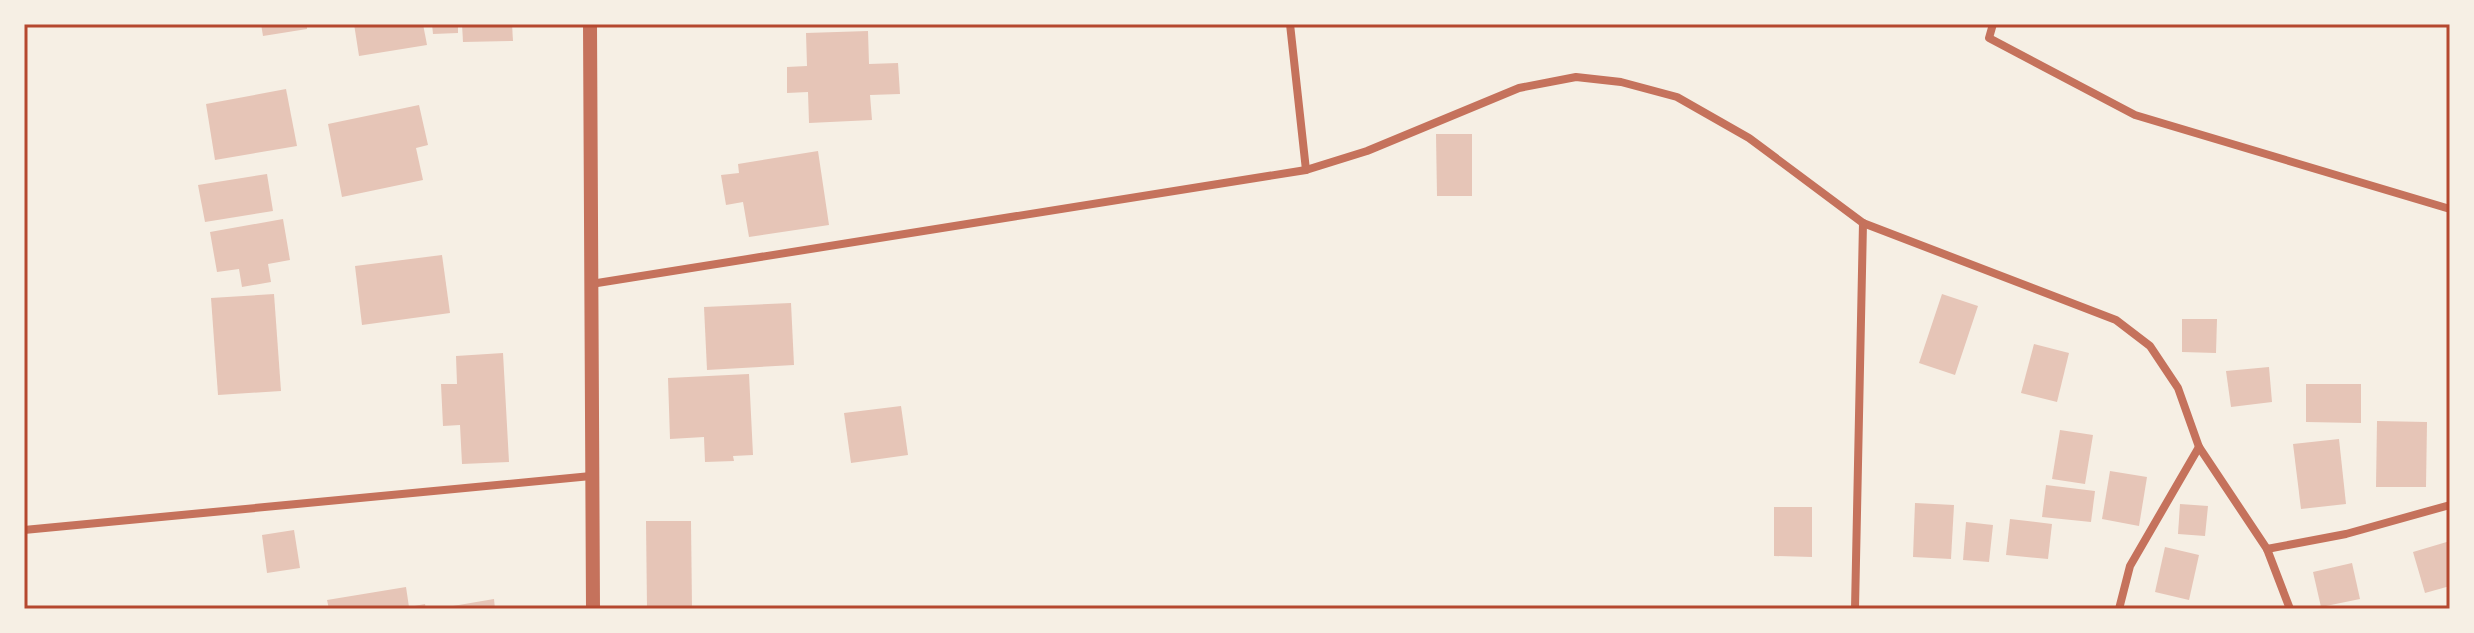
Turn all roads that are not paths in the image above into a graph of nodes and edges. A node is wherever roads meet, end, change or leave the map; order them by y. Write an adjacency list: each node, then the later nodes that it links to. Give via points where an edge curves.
1 (590, 24): 7 (street)
2 (1290, 24): 4 (street)
3 (1993, 24): 5 (street, via 1989,38 2135,115)
4 (1306, 170): 6 (street, via 1367,151 1519,88 1576,77 1677,97 1749,138); 7 (street)
5 (2450, 209)
6 (1863, 223): 8 (street, via 2116,320 2150,346 2178,388); 14 (street)
7 (591, 284): 9 (street)
8 (2199, 447): 12 (street); 15 (street, via 2130,566)
9 (591, 476): 11 (street); 13 (street)
10 (2450, 505): 12 (street)
11 (24, 530)
12 (2267, 549): 16 (street)
13 (593, 609)
14 (1855, 609)
15 (2119, 609)
16 (2290, 609)

